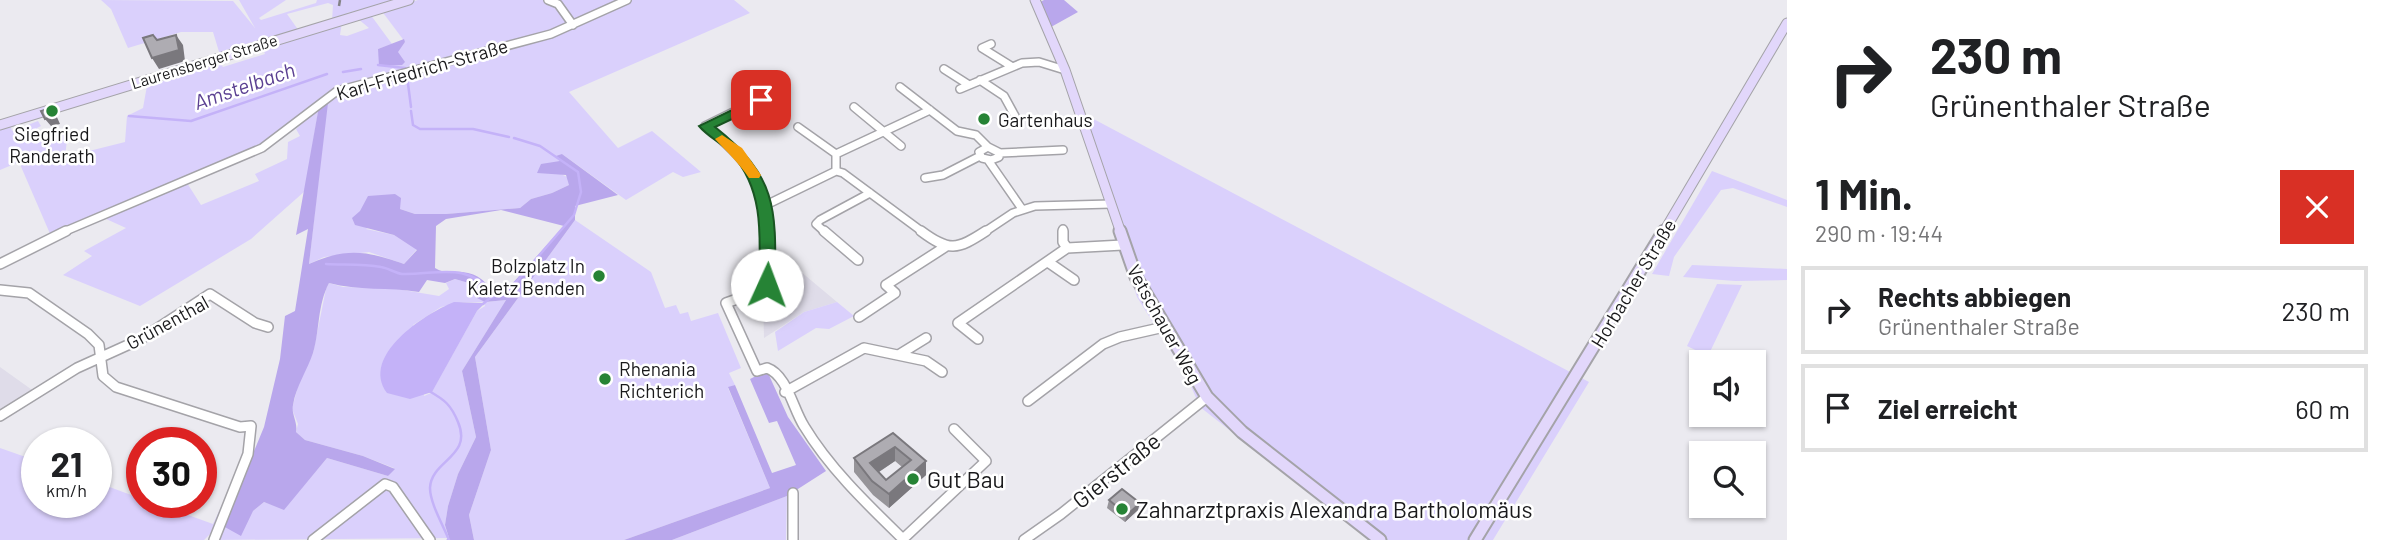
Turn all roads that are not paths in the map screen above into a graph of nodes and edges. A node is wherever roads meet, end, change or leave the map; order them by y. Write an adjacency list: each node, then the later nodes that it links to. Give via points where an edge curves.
1 (410, 0): 21 (street, Laurensberger Straße)
2 (548, 0): 6 (street, via 558,5)
3 (627, 0): 6 (street, Karl-Friedrich-Straße)
4 (1035, 0): 10 (street, Vetschauer Weg)
5 (1787, 23): 66 (street, Horbacher Straße)
6 (573, 25): 42 (street, Karl-Friedrich-Straße, via 337,91 262,148 47,239)
7 (991, 44): 8 (street, via 982,48)
8 (1011, 66): 10 (street, via 1039,62); 11 (street)
9 (944, 69): 12 (street)
10 (1065, 70): 33 (street, Vetschauer Weg)
11 (980, 80): 12 (street); 20 (street, via 1004,96)
12 (969, 85): 14 (street)
13 (900, 87): 18 (street)
14 (960, 89)
15 (772, 93): 16 (street)
16 (761, 100): 19 (street); 34 (street, via 705,126 749,166)
17 (854, 107): 23 (street)
18 (930, 110): 23 (street); 25 (street, via 957,131 976,135)
19 (777, 112)
20 (1015, 116)
21 (0, 125)
22 (798, 127): 28 (street)
23 (883, 131): 24 (street); 28 (street)
24 (901, 146)
25 (988, 147): 27 (street); 29 (street, via 980,150)
26 (1063, 150): 27 (street)
27 (1000, 153): 29 (street, via 997,158)
28 (836, 154): 30 (street)
29 (984, 158): 31 (street); 35 (street)
30 (836, 171): 32 (street); 34 (street)
31 (925, 178)
32 (870, 193): 38 (street); 40 (street, via 816,224)
33 (1111, 204): 35 (street); 37 (street, Vetschauer Weg)
34 (766, 205): 53 (street, via 767,285 761,292 726,303 757,371 773,369)
35 (1022, 209): 38 (street, via 961,245)
36 (1063, 229): 39 (street)
37 (1124, 245): 39 (street); 47 (street, Vetschauer Weg)
38 (945, 247): 45 (street, via 886,285 895,293)
39 (1067, 248): 41 (street)
40 (858, 260)
41 (1048, 262): 43 (street); 49 (street, via 958,323)
42 (0, 264)
43 (1074, 280)
44 (0, 290): 51 (street, Grünenthal, via 32,294 92,336)
45 (859, 317)
46 (268, 327): 51 (street, Grünenthal, via 210,294 141,339)
47 (1164, 327): 54 (street, Vetschauer Weg); 55 (street, via 1103,344)
48 (926, 338): 50 (street)
49 (978, 339)
50 (900, 354): 52 (street, via 926,361); 53 (street, via 874,348 856,351)
51 (101, 356): 56 (street, Grünenthal); 60 (street, Grünenthal, via 100,370 116,387 240,427 251,426 248,454)
52 (942, 372)
53 (785, 393): 59 (street, via 811,438)
54 (1207, 397): 64 (street, Gierstraße); 65 (street, Vetschauer Weg, via 1242,432)
55 (1028, 401)
56 (0, 416)
57 (954, 429): 59 (street, via 986,461)
58 (793, 493): 63 (street)
59 (904, 539)
60 (214, 540)
61 (313, 540): 62 (street, via 385,484 393,487)
62 (429, 540)
63 (793, 540)
64 (1024, 540)
65 (1380, 540)
66 (1475, 540)

